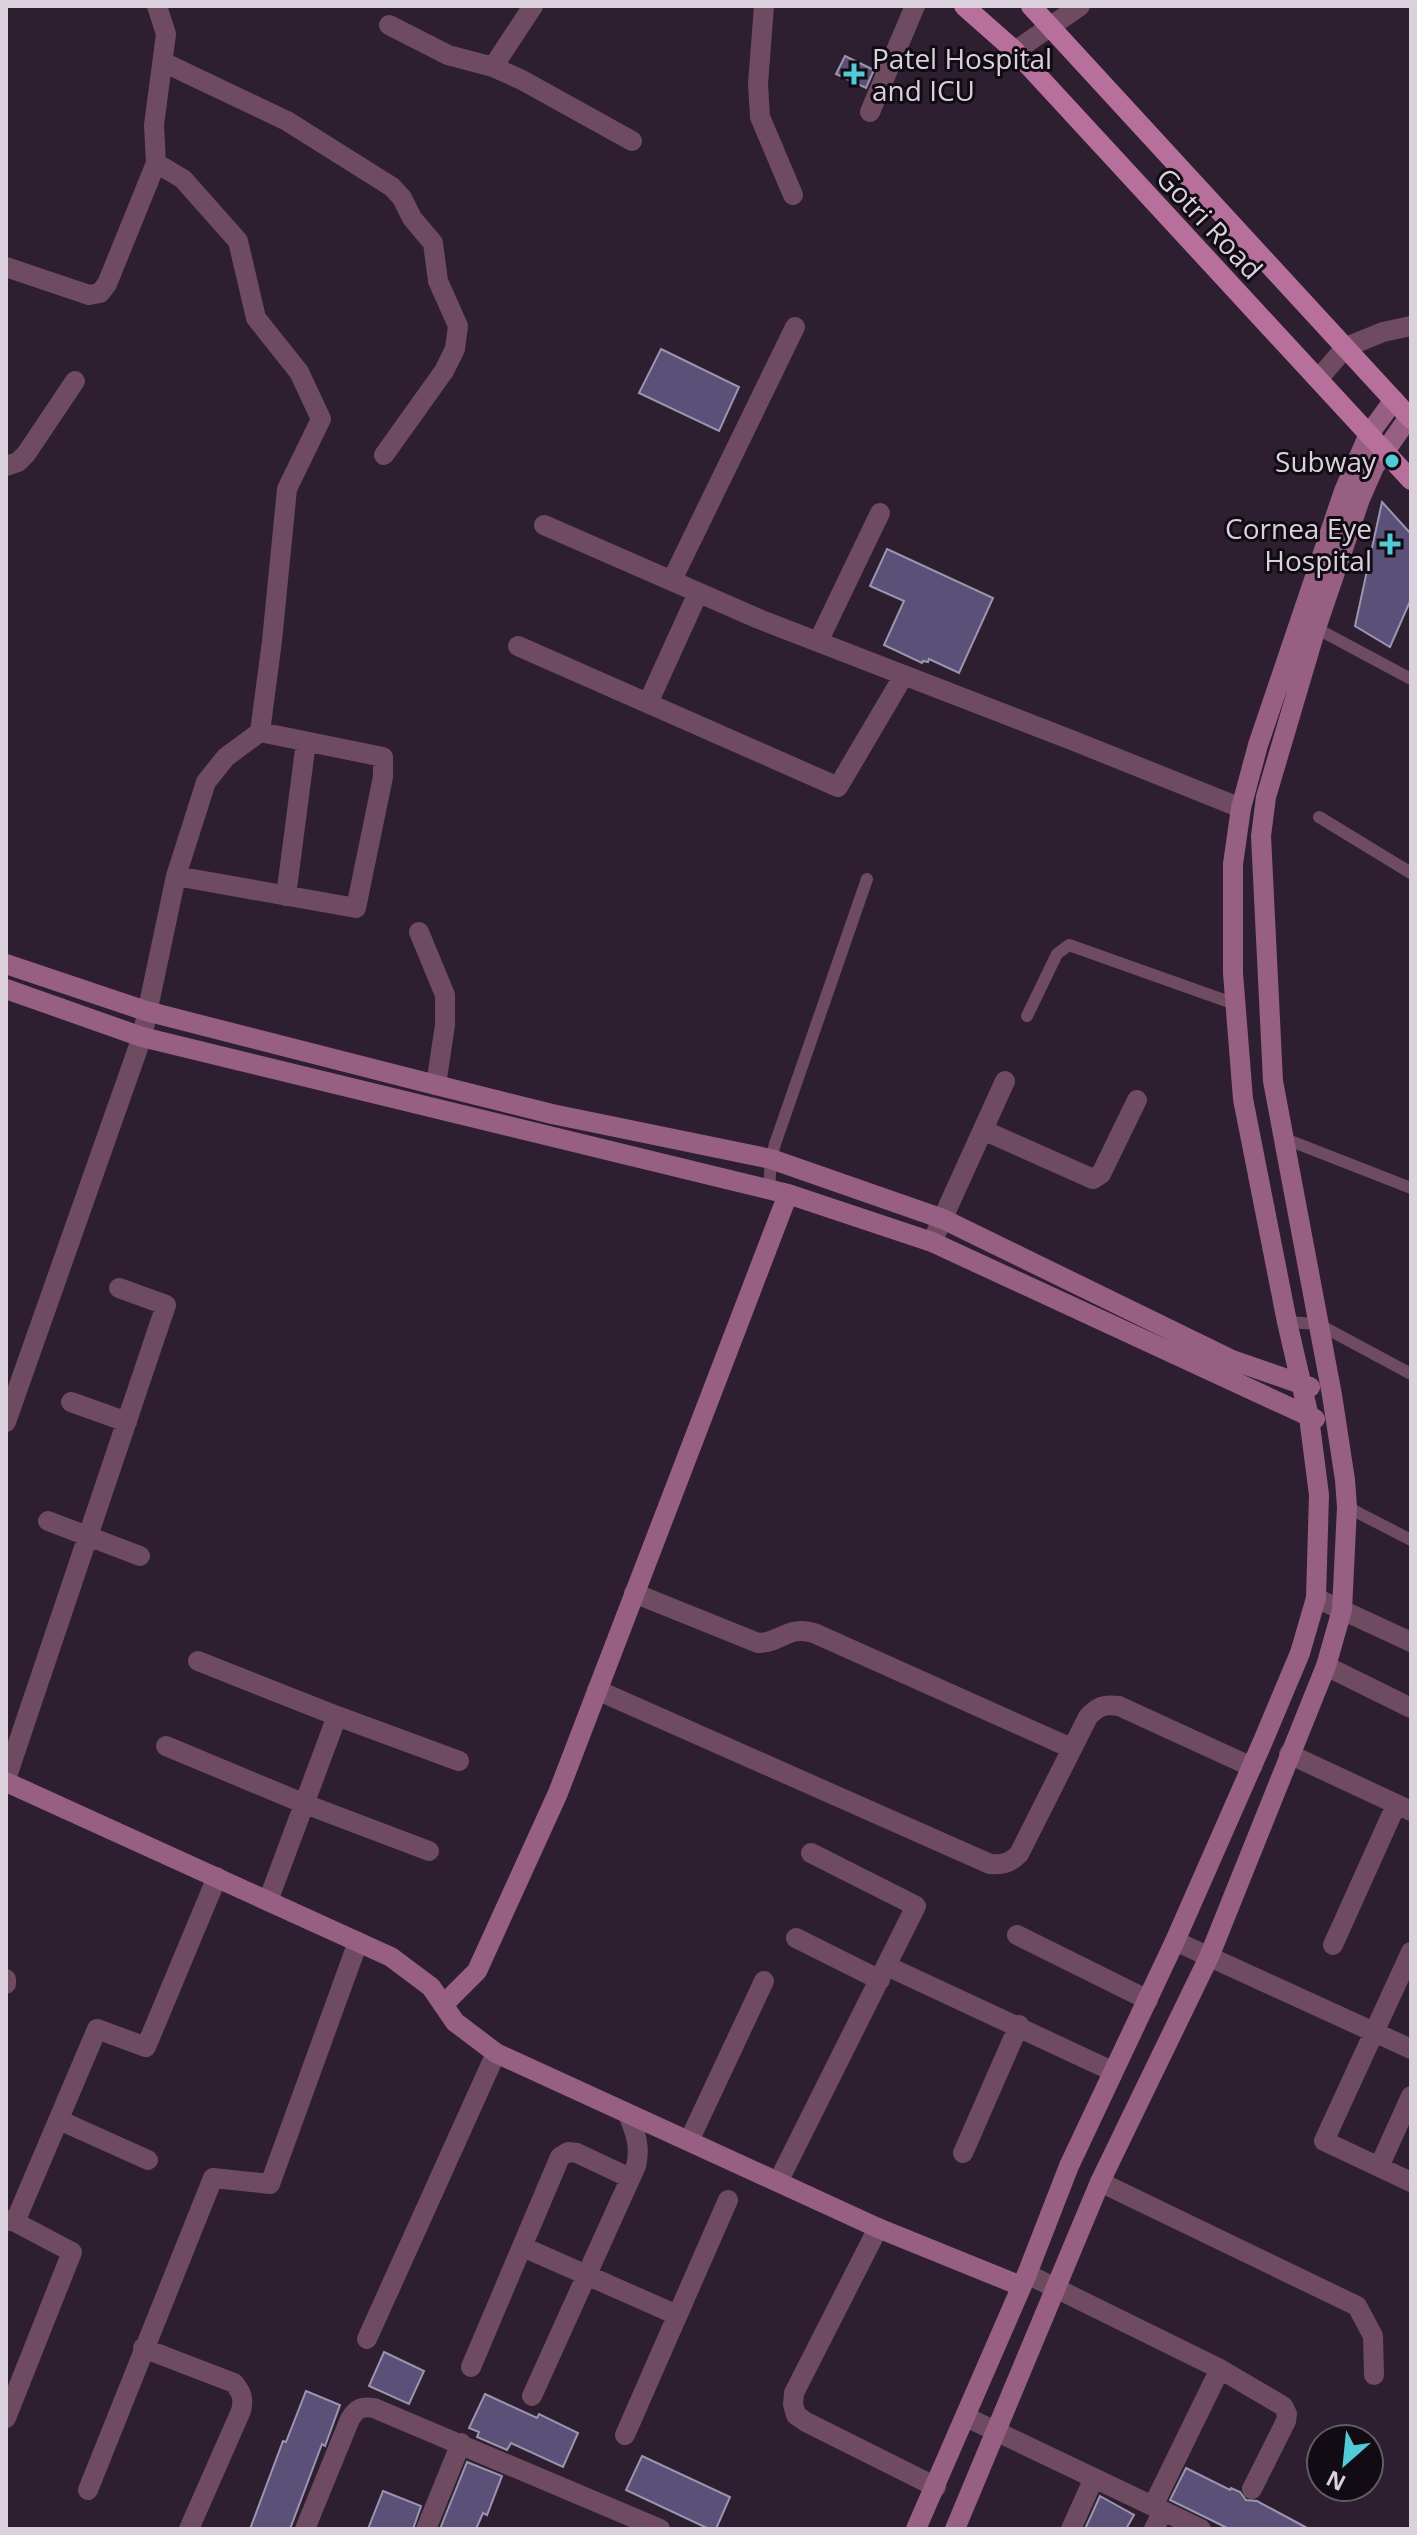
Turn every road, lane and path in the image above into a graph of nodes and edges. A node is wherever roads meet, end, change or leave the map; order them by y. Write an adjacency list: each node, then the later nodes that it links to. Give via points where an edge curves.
1 (157, 6): 11 (street, via 166,34)
2 (533, 6): 12 (street)
3 (764, 6): 16 (street, via 760,117)
4 (915, 6): 13 (street)
5 (964, 6): 10 (main road, Gotri Road)
6 (1031, 6): 9 (main road, Gotri Road)
7 (1080, 6): 9 (street)
8 (389, 25): 12 (street, via 448,55)
9 (1052, 26): 10 (street); 20 (main road, Gotri Road)
10 (1015, 51): 21 (main road, Gotri Road)
11 (163, 62): 15 (street, via 154,125); 27 (street, via 287,121 392,187 428,235 436,252 438,281 457,319 458,338 444,371)
12 (493, 67): 14 (street)
13 (870, 112)
14 (632, 141)
15 (156, 163): 17 (street, via 100,293 89,295); 40 (street, via 183,179 238,241 256,318 299,372 321,419 287,489)
16 (793, 195)
17 (6, 267)
18 (1411, 326): 20 (street)
19 (795, 327): 32 (street)
20 (1346, 347): 21 (street); 23 (main road, Gotri Road)
21 (1319, 378): 25 (main road, Gotri Road)
22 (75, 381): 28 (street, via 26,454)
23 (1394, 400): 24 (main road, Gotri Road); 25 (street)
24 (1410, 418): 26 (street)
25 (1369, 434): 26 (main road, Gotri Road); 34 (street, via 1344,491)
26 (1385, 451): 29 (main road, Gotri Road); 34 (street)
27 (384, 455)
28 (6, 466)
29 (1411, 480)
30 (880, 513): 35 (street)
31 (544, 525): 32 (street)
32 (672, 580): 33 (street)
33 (698, 593): 35 (street); 39 (street)
34 (1308, 624): 38 (lane); 42 (street, via 1258,745); 59 (street, via 1262,815 1271,1066)
35 (818, 642): 37 (street)
36 (518, 646): 39 (street)
37 (904, 675): 39 (street, via 838,787); 42 (street)
38 (1411, 679)
39 (648, 703)
40 (260, 732): 41 (street); 45 (street, via 226,757 206,782)
41 (306, 742): 47 (street); 47 (street, via 383,757 383,777 356,908)
42 (1241, 808): 51 (street, via 1233,864)
43 (1319, 817): 44 (lane)
44 (1411, 873)
45 (176, 876): 47 (street); 52 (street)
46 (867, 879): 60 (lane)
47 (286, 896)
48 (419, 932): 56 (street, via 445,995)
49 (6, 964): 52 (street)
50 (6, 989): 54 (street)
51 (1235, 1004): 53 (lane, via 1069,945 1057,954); 66 (street, via 1243,1099)
52 (146, 1011): 54 (street); 56 (street)
53 (1027, 1016)
54 (142, 1037): 62 (street); 68 (street)
55 (1005, 1081): 58 (street)
56 (436, 1085): 60 (street)
57 (1137, 1100): 58 (street, via 1101,1174 1093,1179)
58 (983, 1130): 63 (street)
59 (1283, 1138): 61 (lane); 67 (street)
60 (771, 1159): 62 (lane); 63 (street)
61 (1411, 1188)
62 (778, 1192): 64 (street); 82 (street)
63 (943, 1219): 64 (street); 70 (street, via 1232,1360)
64 (932, 1242): 73 (street)
65 (119, 1288): 75 (street, via 166,1305)
66 (1287, 1322): 67 (lane); 70 (street)
67 (1318, 1324): 69 (lane); 71 (street)
68 (15, 1371): 74 (street)
69 (1411, 1374)
70 (1300, 1383): 71 (street); 73 (street)
71 (1332, 1395): 76 (street)
72 (71, 1402): 75 (street)
73 (1309, 1417): 76 (street); 83 (street, via 1319,1495)
74 (6, 1422)
75 (127, 1422): 79 (street)
76 (1337, 1427): 77 (street)
77 (1347, 1507): 80 (lane); 84 (street)
78 (48, 1521): 79 (street)
79 (88, 1536): 81 (street); 96 (street)
80 (1411, 1540)
81 (140, 1556)
82 (634, 1593): 88 (street); 92 (street, via 758,1643 796,1629 814,1633)
83 (1316, 1598): 84 (street); 95 (street, via 1300,1653)
84 (1342, 1610): 85 (street); 87 (street)
85 (1411, 1642)
86 (198, 1661): 90 (street)
87 (1326, 1666): 89 (street); 93 (street)
88 (597, 1690): 92 (street, via 990,1864 1012,1861 1019,1854); 113 (street, via 558,1793 477,1971)
89 (1411, 1708)
90 (337, 1716): 94 (street); 97 (street)
91 (166, 1746): 97 (street)
92 (1071, 1748): 95 (street, via 1088,1717 1107,1704)
93 (1289, 1754): 98 (street); 109 (street)
94 (459, 1761)
95 (1252, 1767): 105 (street)
96 (6, 1780): 101 (street)
97 (305, 1804): 99 (street); 102 (street)
98 (1404, 1808): 107 (street)
99 (429, 1851)
100 (811, 1853): 110 (street, via 916,1906)
101 (217, 1877): 102 (street); 121 (street, via 146,2047 97,2029)
102 (268, 1901): 106 (street)
103 (1017, 1935): 112 (street)
104 (796, 1938): 110 (street)
105 (1175, 1941): 109 (street); 112 (street)
106 (358, 1942): 113 (street, via 391,1957 431,1987); 139 (street, via 270,2184 213,2178)
107 (1333, 1945)
108 (1411, 1952): 115 (street)
109 (1209, 1957): 115 (street); 128 (street)
110 (884, 1973): 114 (street); 127 (street)
111 (764, 1981): 122 (street)
112 (1148, 2000): 118 (street)
113 (443, 2005): 117 (street, via 455,2022)
114 (1019, 2025): 118 (street); 123 (street)
115 (1374, 2033): 116 (street); 125 (street, via 1324,2141)
116 (1411, 2049)
117 (496, 2053): 120 (street); 138 (street)
118 (1112, 2071): 135 (street)
119 (1411, 2096): 125 (street)
120 (628, 2114): 122 (street); 126 (street, via 639,2152)
121 (59, 2120): 124 (street); 131 (street)
122 (689, 2141): 127 (street)
123 (963, 2153)
124 (148, 2160)
125 (1379, 2167): 129 (street)
126 (630, 2178): 133 (street, via 577,2153 560,2157); 134 (street)
127 (778, 2182): 132 (street)
128 (1100, 2182): 136 (street); 142 (street, via 1357,2306 1373,2336)
129 (1411, 2182)
130 (728, 2200): 137 (street)
131 (10, 2221): 145 (street, via 72,2252)
132 (878, 2228): 135 (street); 150 (street, via 793,2404 796,2415 806,2422)
133 (523, 2247): 134 (street); 140 (street)
134 (586, 2274): 137 (street); 143 (street)
135 (1024, 2280): 136 (street); 144 (street)
136 (1057, 2287): 141 (street); 146 (street)
137 (677, 2315): 147 (street)
138 (367, 2339)
139 (143, 2348): 152 (street); 155 (street, via 234,2383 241,2391 241,2411)
140 (471, 2367)
141 (1220, 2369): 151 (street, via 1283,2406 1287,2414); 153 (street)
142 (1374, 2375)
143 (532, 2396)
144 (966, 2417): 146 (street); 150 (street)
145 (6, 2418)
146 (997, 2432): 149 (street); 160 (street)
147 (625, 2435)
148 (461, 2443): 154 (street); 156 (street, via 364,2406 350,2419); 157 (street)
149 (1094, 2478): 153 (street); 161 (street)
150 (936, 2487): 159 (street)
151 (1252, 2489)
152 (88, 2490)
153 (1157, 2515): 162 (street)
154 (623, 2522): 158 (street)
155 (189, 2529)
156 (305, 2529)
157 (426, 2529)
158 (660, 2529)
159 (916, 2529)
160 (955, 2529)
161 (1071, 2529)
162 (1201, 2529)

